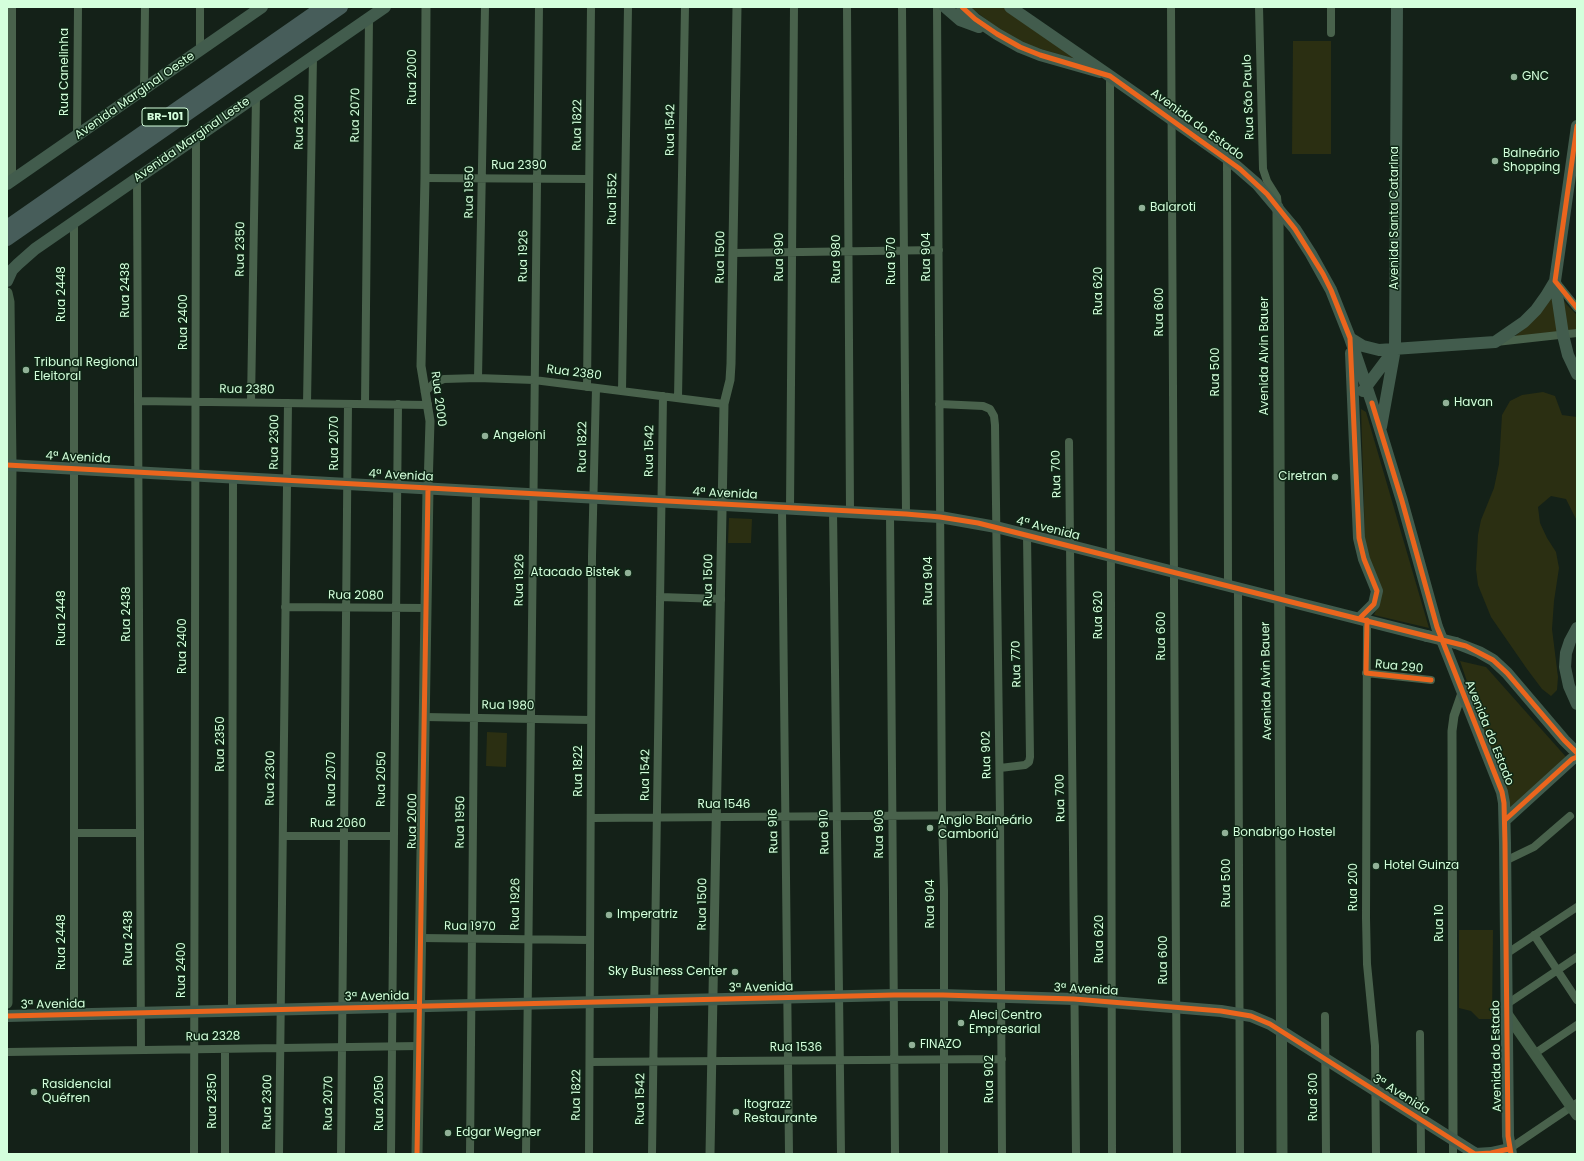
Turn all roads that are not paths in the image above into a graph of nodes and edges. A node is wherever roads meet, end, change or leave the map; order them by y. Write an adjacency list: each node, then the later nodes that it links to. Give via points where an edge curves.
1 (12, 7): 45 (street)
2 (78, 7): 37 (street, Rua Canelinha)
3 (145, 7): 33 (street)
4 (200, 7): 30 (street)
5 (323, 7): 48 (highway, BR-101)
6 (341, 7): 49 (highway, BR-101)
7 (385, 7): 27 (main road, Avenida Marginal Leste)
8 (426, 7): 41 (street, Rua 2000)
9 (485, 7): 42 (street, Rua 1950)
10 (539, 7): 43 (street, Rua 1926)
11 (591, 7): 44 (street, Rua 1822)
12 (628, 7): 71 (street, Rua 1552)
13 (685, 7): 74 (street, Rua 1542)
14 (737, 7): 53 (street, Rua 1500)
15 (794, 7): 54 (street, Rua 990)
16 (847, 7): 51 (street, Rua 980)
17 (902, 7): 52 (street, Rua 970)
18 (937, 7): 50 (street, Rua 904)
19 (945, 7): 29 (main road, via 960,20)
20 (962, 7): 29 (main road, Avenida do Estado)
21 (1010, 7): 32 (main road, Avenida do Estado)
22 (1170, 7): 35 (street, Rua 600)
23 (1259, 7): 46 (street, Rua São Paulo, via 1263,169)
24 (1331, 7): 28 (street)
25 (1397, 7): 64 (main road, Avenida Santa Catarina)
26 (257, 9): 30 (main road, Avenida Marginal Oeste)
27 (369, 18): 31 (main road, Avenida Marginal Leste); 82 (street, Rua 2070)
28 (1331, 33)
29 (997, 34): 32 (main road, Avenida do Estado, via 1040,55)
30 (200, 50): 33 (main road, Avenida Marginal Oeste)
31 (313, 57): 34 (main road, Avenida Marginal Leste); 79 (street, Rua 2300)
32 (1110, 76): 35 (main road, Avenida do Estado); 112 (street, Rua 620)
33 (144, 89): 37 (main road, Avenida Marginal Oeste)
34 (256, 96): 38 (main road, Avenida Marginal Leste); 77 (street, Rua 2350)
35 (1170, 118): 39 (main road, Avenida do Estado); 113 (street, Rua 600)
36 (1577, 126): 56 (main road)
37 (77, 136): 45 (main road, Avenida Marginal Oeste)
38 (196, 138): 40 (main road, Avenida Marginal Leste); 76 (street, Rua 2400)
39 (1227, 158): 46 (main road, Avenida do Estado, via 1257,184); 114 (street, Rua 500)
40 (137, 178): 47 (main road, Avenida Marginal Leste); 75 (street, Rua 2438)
41 (425, 178): 42 (street, Rua 2390); 72 (street, Rua 2000, via 421,366)
42 (482, 178): 43 (street, Rua 2390); 66 (street, Rua 1950)
43 (537, 178): 44 (street, Rua 2390); 67 (street, Rua 1926)
44 (589, 179): 69 (street, Rua 1822)
45 (9, 183)
46 (1278, 207): 62 (main road, Avenida do Estado, via 1323,274); 116 (main road, Avenida Alvin Bauer)
47 (74, 222): 55 (main road, Avenida Marginal Leste, via 25,257); 90 (street, Rua 2448)
48 (7, 227)
49 (7, 239)
50 (939, 250): 52 (street); 85 (street, Rua 904)
51 (849, 251): 52 (street); 54 (street); 105 (street, Rua 980)
52 (904, 251): 107 (street, Rua 970)
53 (733, 252): 54 (street); 84 (street, Rua 1500, via 731,364)
54 (792, 252): 103 (street, Rua 990)
55 (9, 274)
56 (1555, 281): 58 (street); 61 (main road); 63 (main road, via 1524,322)
57 (7, 293): 59 (main road)
58 (1577, 308)
59 (8, 313): 89 (main road)
60 (1577, 333): 61 (street)
61 (1563, 335): 63 (street); 65 (main road, via 1568,355)
62 (1350, 338): 64 (main road, via 1370,348); 68 (main road, Avenida do Estado); 80 (main road)
63 (1495, 342): 64 (main road)
64 (1395, 349): 68 (main road); 87 (main road, Avenida Santa Catarina)
65 (1577, 374)
66 (478, 378): 67 (street, Rua 2380); 72 (street, Rua 2380, via 444,379 434,383)
67 (534, 380): 69 (street, Rua 2380); 99 (street, Rua 1926)
68 (1366, 386): 80 (main road); 87 (main road, Avenida do Estado)
69 (587, 387): 70 (street, Rua 2380)
70 (596, 388): 71 (street, Rua 2380); 100 (street, Rua 1822)
71 (622, 391): 73 (street, Rua 2380)
72 (425, 392): 86 (street, Rua 2000)
73 (663, 396): 74 (street, Rua 2380); 101 (street, Rua 1542)
74 (678, 398): 84 (street, Rua 2380)
75 (138, 401): 76 (street, Rua 2380); 91 (street, Rua 2438)
76 (196, 402): 77 (street, Rua 2380); 92 (street, Rua 2400)
77 (251, 402): 78 (street, Rua 2380)
78 (288, 403): 79 (street, Rua 2380); 94 (street, Rua 2300)
79 (307, 403): 81 (street, Rua 2380)
80 (1353, 403): 122 (main road, via 1359,538 1364,559 1377,591 1374,604)
81 (348, 404): 82 (street, Rua 2380); 95 (street, Rua 2070)
82 (365, 404): 83 (street, Rua 2380)
83 (398, 404): 86 (street, Rua 2380); 96 (street, Rua 2050)
84 (724, 404): 102 (street, Rua 1500)
85 (940, 404): 108 (street, Rua 904); 109 (street, Rua 902, via 982,406 990,409 994,416)
86 (428, 405): 97 (street, Rua 2000)
87 (1380, 429): 126 (main road, Avenida do Estado, via 1430,606)
88 (1069, 442): 111 (street, Rua 700)
89 (9, 465): 90 (main road, 4ª Avenida); 151 (main road)
90 (74, 468): 91 (main road, 4ª Avenida); 145 (street, Rua 2448)
91 (138, 472): 92 (main road, 4ª Avenida); 146 (street, Rua 2438)
92 (195, 475): 93 (main road, 4ª Avenida); 182 (street, Rua 2400)
93 (234, 477): 94 (main road, 4ª Avenida); 181 (street, Rua 2350)
94 (287, 480): 95 (main road, 4ª Avenida); 118 (street, Rua 2300)
95 (347, 483): 96 (main road, 4ª Avenida); 119 (street, Rua 2070)
96 (397, 486): 97 (main road, 4ª Avenida); 120 (street, Rua 2050)
97 (428, 488): 98 (main road, 4ª Avenida); 121 (main road, Rua 2000)
98 (476, 490): 99 (main road, 4ª Avenida); 129 (street, Rua 1950)
99 (533, 494): 100 (main road, 4ª Avenida); 130 (street, Rua 1926)
100 (594, 497): 101 (main road, 4ª Avenida); 131 (street, Rua 1822)
101 (662, 501): 102 (main road, 4ª Avenida); 115 (street, Rua 1542)
102 (722, 504): 103 (main road, 4ª Avenida); 117 (street, Rua 1500)
103 (786, 508): 104 (main road, 4ª Avenida); 141 (street, Rua 916)
104 (833, 510): 105 (main road, 4ª Avenida); 136 (street, Rua 910)
105 (850, 511): 106 (main road, 4ª Avenida)
106 (890, 514): 107 (main road, 4ª Avenida); 137 (street, Rua 906)
107 (906, 514): 108 (main road, 4ª Avenida)
108 (940, 517): 109 (main road, 4ª Avenida); 138 (street, Rua 904)
109 (996, 527): 110 (main road, 4ª Avenida); 134 (street, Rua 902)
110 (1027, 535): 111 (main road, 4ª Avenida); 134 (street, Rua 770, via 1030,757 1026,765)
111 (1070, 545): 112 (main road, 4ª Avenida); 168 (street, Rua 700)
112 (1111, 556): 113 (main road, 4ª Avenida); 171 (street, Rua 620)
113 (1173, 572): 114 (main road, 4ª Avenida); 177 (street, Rua 600)
114 (1233, 587): 116 (main road, 4ª Avenida); 184 (street, Rua 500)
115 (660, 597): 117 (street); 143 (street, Rua 1542)
116 (1280, 598): 122 (main road, 4ª Avenida); 189 (main road, Avenida Alvin Bauer)
117 (721, 599): 140 (street, Rua 1500)
118 (285, 607): 119 (street, Rua 2080); 147 (street, Rua 2300)
119 (346, 607): 120 (street, Rua 2080); 149 (street, Rua 2070)
120 (396, 608): 121 (street, Rua 2080); 148 (street, Rua 2050)
121 (426, 608): 128 (main road, Rua 2000)
122 (1363, 619): 124 (street, Rua 200); 132 (main road, 4ª Avenida, bridge, via 1456,643 1486,656 1507,673)
123 (1577, 628): 127 (main road, via 1566,653 1565,667 1570,690)
124 (1366, 674): 125 (street, Rua 290); 209 (street, Rua 200, via 1367,964 1375,1046)
125 (1430, 680)
126 (1462, 693): 144 (main road, Avenida do Estado, via 1502,792); 212 (street, Rua 10, via 1452,731)
127 (1577, 704)
128 (425, 717): 129 (street, Rua 1980); 154 (main road, Rua 2000)
129 (474, 718): 130 (street, Rua 1980); 155 (street, Rua 1950)
130 (530, 719): 131 (street, Rua 1980); 156 (street, Rua 1926)
131 (591, 720): 142 (street, Rua 1822)
132 (1577, 753)
133 (1577, 757): 144 (main road)
134 (1000, 768): 135 (street, Rua 902)
135 (1000, 815): 138 (street, Rua 1546); 164 (street, Rua 902)
136 (837, 816): 137 (street, Rua 1546); 141 (street, Rua 1546); 163 (street, Rua 910)
137 (892, 816): 138 (street, Rua 1546); 161 (street, Rua 906)
138 (942, 816): 162 (street, Rua 904)
139 (1570, 816): 150 (street, via 1534,847)
140 (716, 817): 141 (street, Rua 1546); 143 (street, Rua 1546); 166 (street, Rua 1500)
141 (786, 817): 165 (street, Rua 916)
142 (592, 818): 143 (street, Rua 1546); 157 (street, Rua 1822)
143 (657, 818): 167 (street, Rua 1542)
144 (1505, 820): 150 (main road, Avenida do Estado)
145 (74, 833): 146 (street); 185 (street, Rua 2448)
146 (140, 833): 183 (street, Rua 2438)
147 (283, 836): 149 (street, Rua 2060); 179 (street, Rua 2300)
148 (394, 836): 149 (street, Rua 2060); 176 (street, Rua 2050)
149 (344, 837): 178 (street, Rua 2070)
150 (1505, 861): 158 (main road, Avenida do Estado)
151 (7, 906): 172 (main road)
152 (1577, 907): 153 (street)
153 (1534, 935): 158 (street); 160 (street)
154 (421, 938): 155 (street, Rua 1970); 175 (main road, Rua 2000)
155 (472, 939): 156 (street, Rua 1970); 174 (street, Rua 1950)
156 (528, 940): 157 (street, Rua 1970); 173 (street, Rua 1926)
157 (590, 940): 170 (street, Rua 1822)
158 (1506, 954): 180 (main road, Avenida do Estado)
159 (1577, 957): 160 (street)
160 (1558, 970): 169 (street); 180 (street)
161 (894, 994): 162 (main road, 3ª Avenida); 163 (main road, 3ª Avenida); 204 (street, Rua 906)
162 (943, 994): 164 (main road, 3ª Avenida); 200 (street, Rua 904)
163 (839, 996): 165 (main road, 3ª Avenida); 203 (street, Rua 910)
164 (1002, 996): 168 (main road, 3ª Avenida); 201 (street, Rua 902)
165 (788, 997): 166 (main road, 3ª Avenida); 202 (street, Rua 916)
166 (713, 999): 167 (main road, 3ª Avenida); 206 (street, Rua 1500)
167 (655, 1000): 170 (main road, 3ª Avenida); 208 (street, Rua 1542)
168 (1074, 1000): 171 (main road, 3ª Avenida); 230 (street, Rua 700)
169 (1577, 1000)
170 (590, 1002): 173 (main road, 3ª Avenida); 207 (street, Rua 1822)
171 (1112, 1002): 177 (main road, 3ª Avenida); 231 (street, Rua 620)
172 (7, 1003)
173 (528, 1003): 174 (main road, 3ª Avenida); 221 (street, Rua 1926)
174 (472, 1005): 175 (main road, 3ª Avenida); 220 (street, Rua 1950)
175 (420, 1006): 176 (main road, 3ª Avenida); 192 (main road, Rua 2000)
176 (393, 1007): 178 (main road, 3ª Avenida); 191 (street, Rua 2050)
177 (1176, 1007): 184 (main road, 3ª Avenida); 232 (street, Rua 600)
178 (342, 1008): 179 (main road, 3ª Avenida); 193 (street, Rua 2070)
179 (281, 1009): 181 (main road, 3ª Avenida); 194 (street, Rua 2300)
180 (1507, 1009): 199 (main road); 213 (main road, Avenida do Estado)
181 (232, 1010): 182 (main road, 3ª Avenida)
182 (194, 1012): 183 (main road, 3ª Avenida); 195 (street, Rua 2400)
183 (141, 1013): 185 (main road, 3ª Avenida); 197 (street, Rua 2438)
184 (1239, 1013): 189 (main road, 3ª Avenida, via 1260,1019); 233 (street, Rua 500)
185 (74, 1014): 186 (main road, 3ª Avenida)
186 (7, 1016)
187 (1325, 1016): 205 (street, Rua 300)
188 (1577, 1025): 199 (street)
189 (1282, 1031): 205 (main road, 3ª Avenida); 234 (main road, Avenida Alvin Bauer)
190 (1420, 1034): 211 (street)
191 (392, 1046): 192 (street, Rua 2328); 193 (street, Rua 2328); 218 (street, Rua 2050)
192 (419, 1046): 219 (main road, Rua 2000)
193 (342, 1047): 194 (street, Rua 2328); 217 (street, Rua 2070)
194 (280, 1048): 196 (street, Rua 2328); 216 (street, Rua 2300)
195 (194, 1049): 196 (street, Rua 2328); 197 (street, Rua 2328); 214 (street, Rua 2400)
196 (225, 1049): 215 (street, Rua 2350)
197 (141, 1050): 198 (street, Rua 2328)
198 (7, 1052)
199 (1534, 1054): 210 (main road)
200 (944, 1059): 201 (street, Rua 1536); 204 (street, Rua 1536); 228 (street, Rua 904)
201 (1002, 1059): 229 (street, Rua 902)
202 (788, 1060): 203 (street, Rua 1536); 206 (street, Rua 1536); 225 (street, Rua 916)
203 (840, 1060): 204 (street, Rua 1536); 226 (street, Rua 910)
204 (894, 1060): 227 (street, Rua 906)
205 (1326, 1060): 209 (main road, 3ª Avenida); 235 (street, Rua 300)
206 (712, 1061): 208 (street, Rua 1536); 224 (street, Rua 1500)
207 (590, 1062): 208 (street, Rua 1536); 222 (street, Rua 1822)
208 (654, 1062): 223 (street, Rua 1542)
209 (1376, 1091): 211 (main road, 3ª Avenida); 236 (street, Rua 200)
210 (1575, 1108): 213 (street)
211 (1421, 1120): 212 (main road, 3ª Avenida); 237 (street)
212 (1453, 1140): 238 (street, Rua 10); 239 (main road, 3ª Avenida)
213 (1510, 1151): 239 (main road)
214 (194, 1154)
215 (225, 1154)
216 (279, 1154)
217 (341, 1154)
218 (391, 1154)
219 (418, 1154)
220 (470, 1154)
221 (526, 1154)
222 (589, 1154)
223 (652, 1154)
224 (710, 1154)
225 (789, 1154)
226 (841, 1154)
227 (895, 1154)
228 (944, 1154)
229 (1002, 1154)
230 (1076, 1154)
231 (1112, 1154)
232 (1177, 1154)
233 (1240, 1154)
234 (1282, 1154)
235 (1326, 1154)
236 (1376, 1154)
237 (1421, 1154)
238 (1453, 1154)
239 (1475, 1154)

